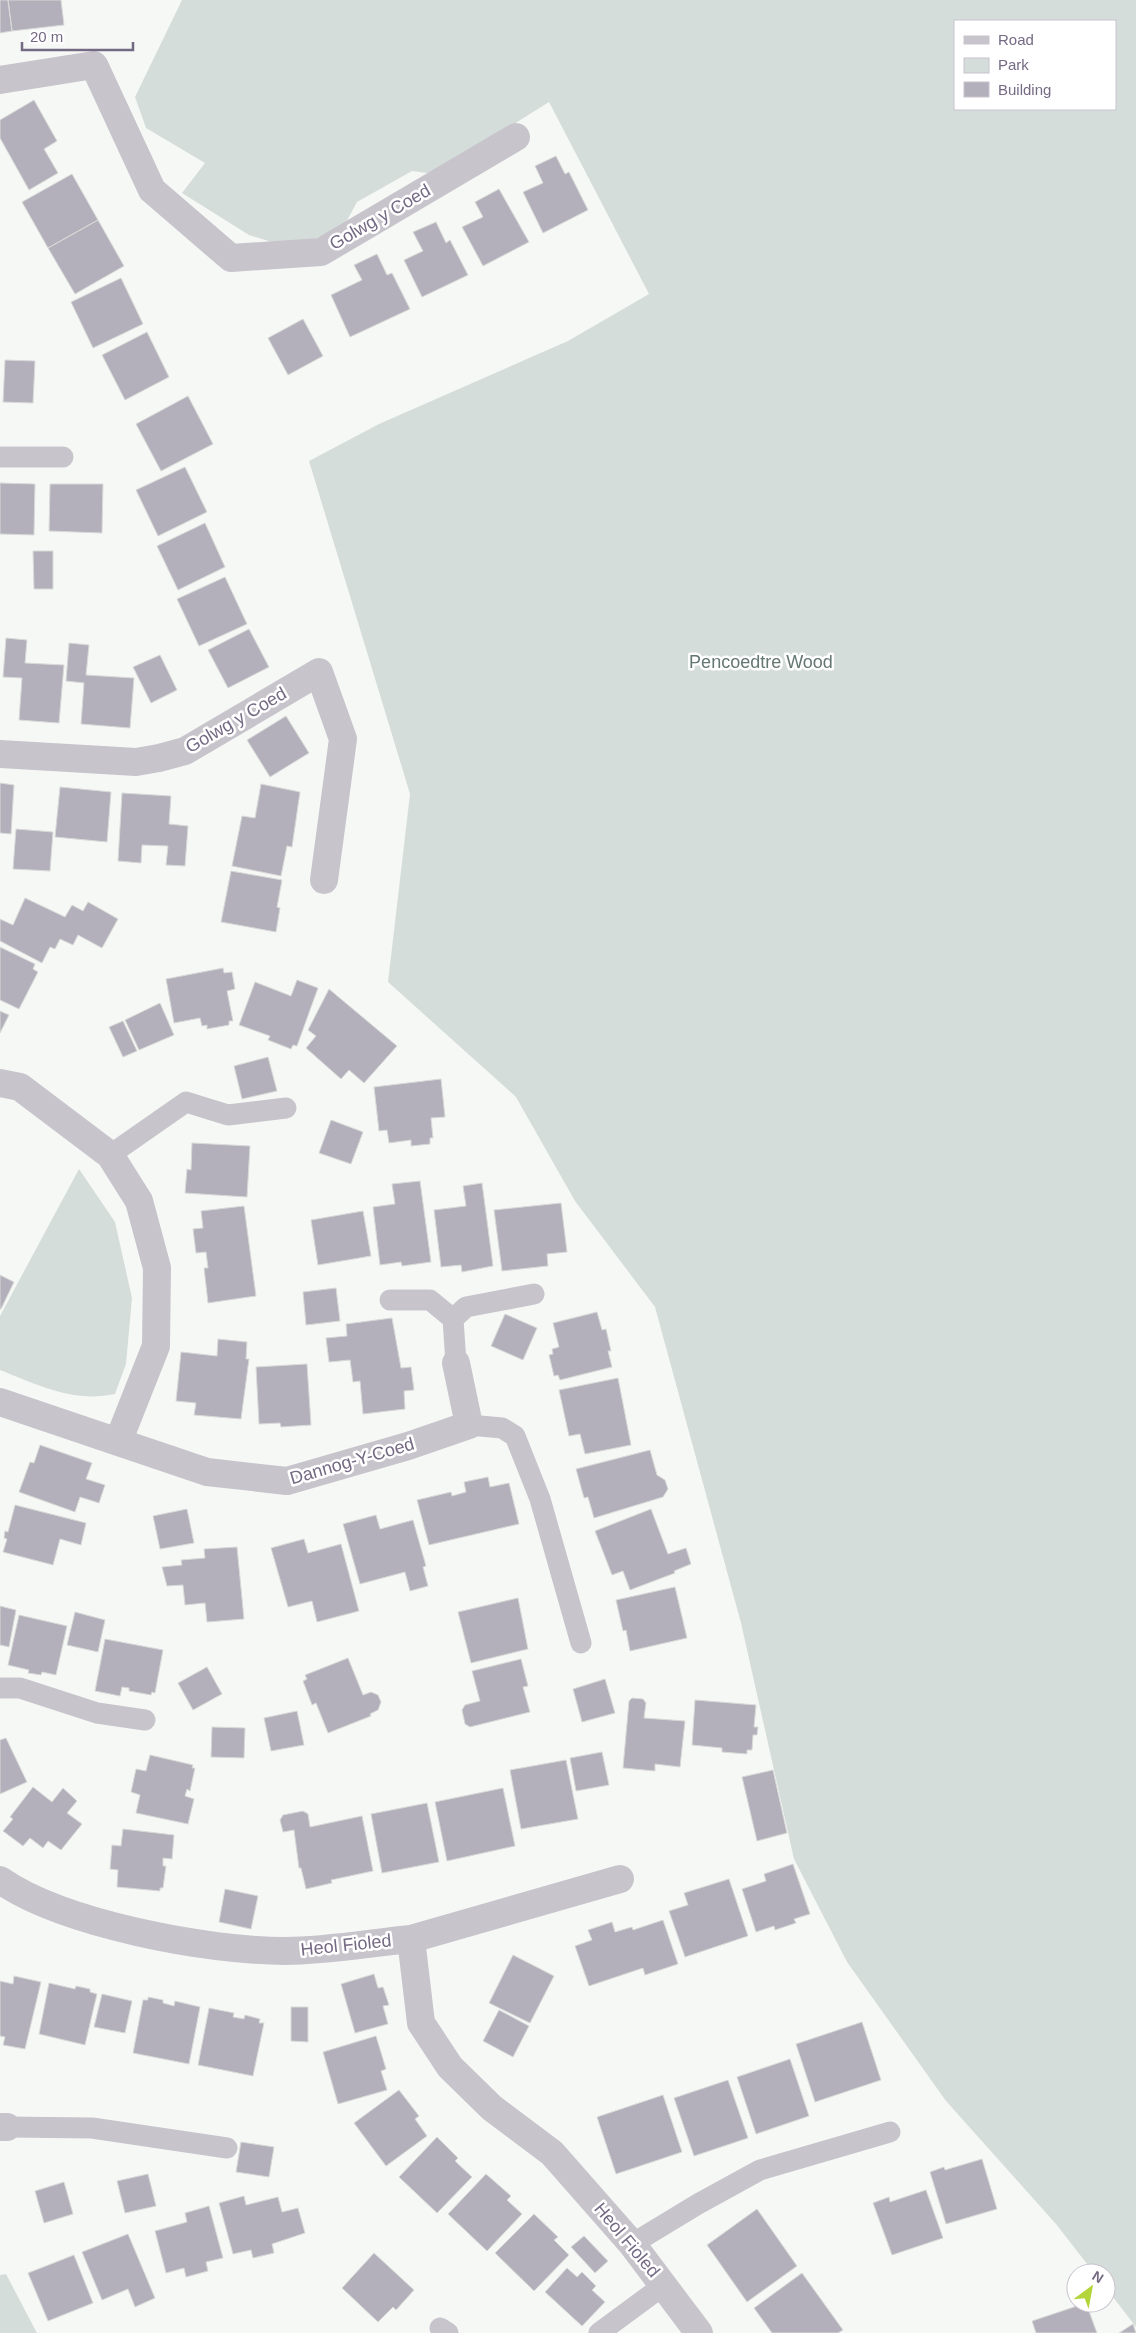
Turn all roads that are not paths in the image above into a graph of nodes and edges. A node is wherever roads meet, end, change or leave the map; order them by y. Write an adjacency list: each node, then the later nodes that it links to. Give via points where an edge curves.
1 (0, 80): 2 (street, Golwg y Coed, via 94,65 152,190 231,258 321,252)
2 (516, 137)
3 (0, 457): 4 (lane)
4 (63, 457)
5 (0, 754): 6 (street, Golwg y Coed, via 136,762 159,758 184,750 319,672 343,739)
6 (324, 880)
7 (0, 1083): 9 (street, via 20,1087)
8 (286, 1108): 9 (lane, via 228,1114 186,1102)
9 (110, 1155): 16 (street, via 139,1201 157,1268 156,1346)
10 (534, 1294): 12 (lane, via 466,1308)
11 (390, 1300): 12 (lane, via 430,1300)
12 (453, 1319): 13 (lane)
13 (456, 1362): 15 (street)
14 (0, 1402): 16 (street, Dannog-Y-Coed)
15 (469, 1425): 16 (street, Dannog-Y-Coed, via 287,1481 207,1472); 17 (lane, via 502,1428 515,1436 540,1499)
16 (118, 1442)
17 (581, 1643)
18 (0, 1688): 19 (lane, via 20,1688 97,1713)
19 (145, 1720)
20 (620, 1879): 22 (street)
21 (0, 1880): 22 (street, Heol Fioled, via 64,1911 197,1944 286,1951)
22 (411, 1939): 26 (street, Heol Fioled, via 421,2023 450,2067 492,2108 552,2153)
23 (3, 2127): 25 (lane, via 92,2128)
24 (890, 2132): 26 (lane, via 760,2170)
25 (227, 2148)
26 (632, 2244): 27 (street, Heol Fioled)
27 (664, 2285): 28 (lane); 29 (street, Heol Fioled)
28 (599, 2333)
29 (699, 2333)

